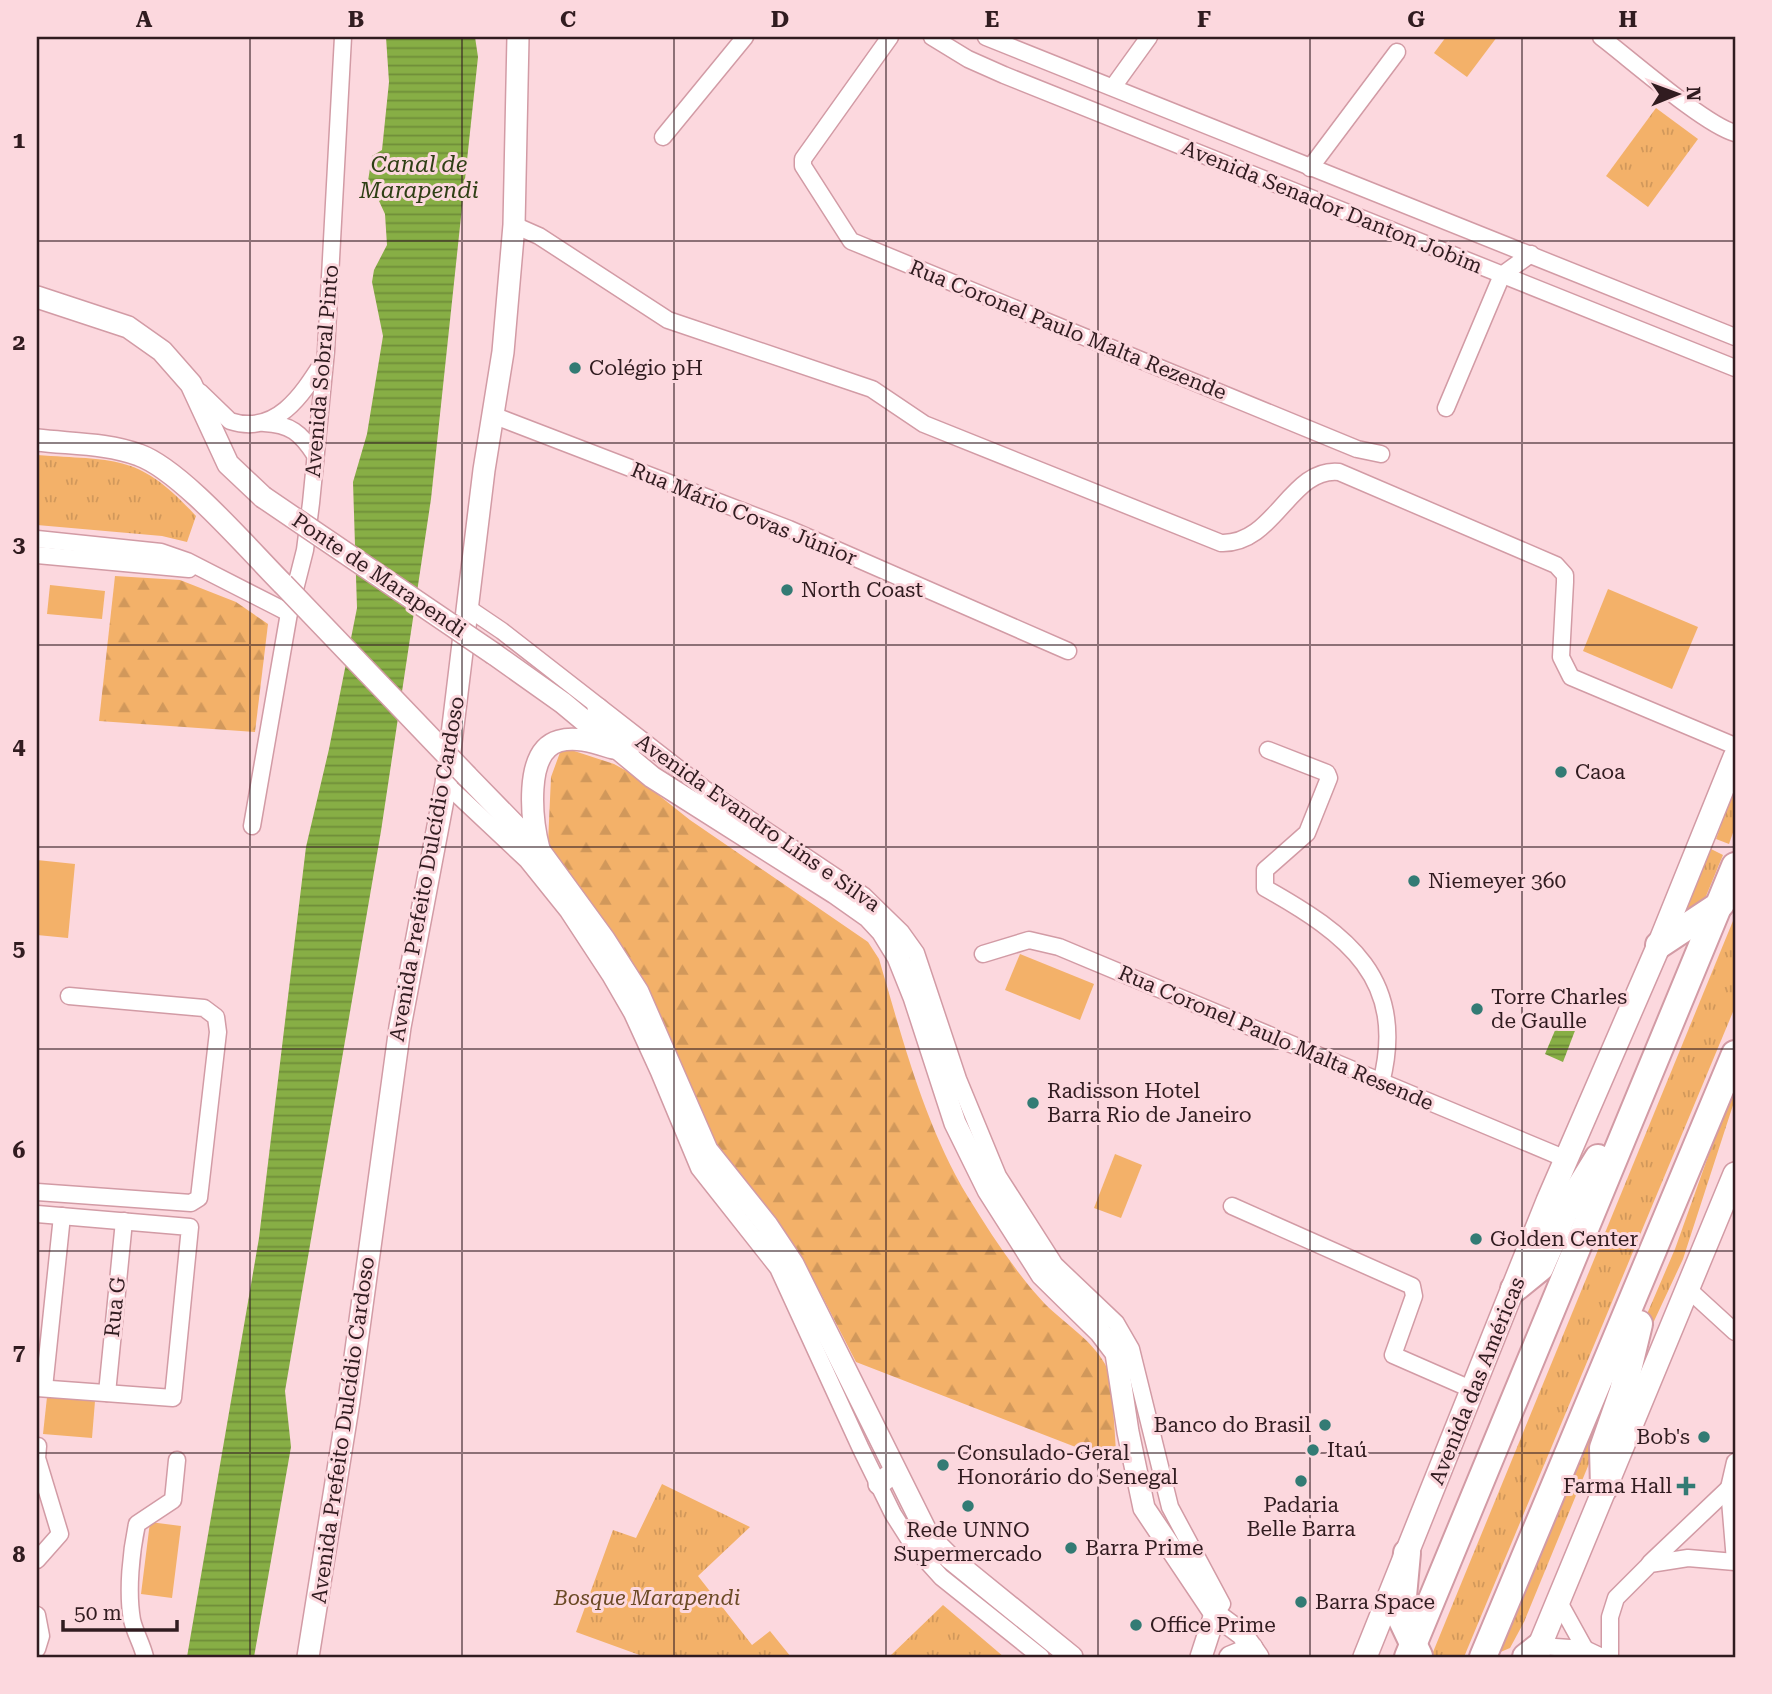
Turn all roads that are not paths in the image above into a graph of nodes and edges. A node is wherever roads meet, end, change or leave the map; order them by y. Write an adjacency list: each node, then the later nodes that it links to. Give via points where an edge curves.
1 (343, 37): 26 (street, Avenida Sobral Pinto)
2 (518, 37): 19 (street, Avenida Prefeito Dulcídio Cardoso)
3 (745, 37): 15 (street)
4 (890, 37): 34 (street, Rua Coronel Paulo Malta Rezende, via 804,153 803,166 842,230 856,244 1357,449)
5 (932, 37): 11 (street, Avenida Senador Danton Jobim)
6 (986, 37): 9 (street, Avenida Senador Danton Jobim)
7 (1149, 37): 12 (street)
8 (1601, 37): 14 (street)
9 (1015, 48): 11 (street); 12 (street, Avenida Senador Danton Jobim)
10 (1397, 51): 18 (street)
11 (1004, 75): 17 (street, Avenida Senador Danton Jobim)
12 (1113, 87): 13 (street, Avenida Senador Danton Jobim)
13 (1198, 122): 17 (street); 18 (street, Avenida Senador Danton Jobim)
14 (1730, 131): 16 (street)
15 (663, 136)
16 (1735, 146)
17 (1185, 148): 21 (street, Avenida Senador Danton Jobim)
18 (1310, 168): 20 (street, Avenida Senador Danton Jobim)
19 (514, 225): 30 (street, Avenida Prefeito Dulcídio Cardoso); 45 (street, via 539,236 668,320 872,389 924,424 1221,543 1252,537 1311,478 1339,472 1556,565 1565,575 1561,657 1571,677)
20 (1531, 254): 21 (street); 23 (street, Avenida Senador Danton Jobim)
21 (1502, 275): 24 (street, Avenida Senador Danton Jobim); 29 (street)
22 (37, 297): 28 (street, via 128,327 162,351)
23 (1647, 304): 24 (street); 25 (street, Avenida Senador Danton Jobim)
24 (1636, 328): 27 (street, Avenida Senador Danton Jobim)
25 (1735, 337)
26 (324, 360): 31 (street, via 288,410); 33 (street, Avenida Sobral Pinto)
27 (1735, 368)
28 (191, 384): 31 (street, via 230,421); 43 (street, Ponte de Marapendi, bridge, via 228,464 263,497)
29 (1446, 408)
30 (495, 416): 40 (street, Avenida Prefeito Dulcídio Cardoso); 42 (street, Rua Mário Covas Júnior, via 789,529)
31 (262, 423): 33 (street, via 296,431)
32 (37, 440): 53 (street, bridge, via 125,450 155,462 195,495 284,584)
33 (315, 454): 41 (street, Avenida Sobral Pinto, via 305,550)
34 (1381, 454)
35 (37, 539): 36 (street)
36 (99, 545): 37 (street, via 88,552); 39 (street, via 161,552)
37 (37, 548)
38 (37, 555): 39 (street)
39 (199, 569): 41 (street)
40 (468, 608): 44 (street, Avenida Evandro Lins e Silva); 50 (street, Avenida Prefeito Dulcídio Cardoso)
41 (289, 613): 51 (street, Avenida Sobral Pinto)
42 (1068, 651)
43 (563, 703): 46 (street, Avenida Evandro Lins e Silva)
44 (598, 709): 49 (street); 54 (street, Avenida Evandro Lins e Silva)
45 (1735, 746)
46 (616, 748): 49 (street, Avenida Evandro Lins e Silva); 53 (street, via 574,739 544,750 537,764 532,811)
47 (1268, 751): 62 (street, via 1329,778 1307,833 1265,870 1265,888 1333,929 1374,975 1388,1021 1388,1054)
48 (1735, 757): 58 (main road, Avenida das Américas)
49 (652, 777): 52 (street, Avenida Evandro Lins e Silva)
50 (446, 783): 57 (street, via 527,860); 100 (street, Avenida Prefeito Dulcídio Cardoso, via 400,1027)
51 (251, 826)
52 (740, 835): 54 (street); 92 (street, Avenida Evandro Lins e Silva, via 869,917 898,957 955,1124 988,1190 1042,1275 1116,1353 1144,1508)
53 (539, 850): 57 (street); 67 (street, via 638,992 707,1150)
54 (812, 862): 92 (street, Avenida Evandro Lins e Silva, via 882,911 916,953 958,1079 998,1176 1055,1265 1116,1323 1131,1349 1170,1507 1222,1604)
55 (1735, 866): 56 (highway, Avenida das Américas)
56 (1727, 901): 58 (highway); 63 (highway, Avenida das Américas)
57 (568, 911): 64 (street, via 632,1013)
58 (1659, 945): 65 (main road, Avenida das Américas)
59 (983, 954): 62 (street, Rua Coronel Paulo Malta Resende, via 1017,941 1038,940)
60 (69, 996): 68 (street, via 204,1007 216,1017 199,1198 194,1203)
61 (1735, 1054): 70 (highway)
62 (1381, 1083): 65 (street, Rua Coronel Paulo Malta Resende)
63 (1621, 1136): 74 (highway, via 1602,1150 1564,1213 1540,1268); 97 (highway, Avenida das Américas)
64 (688, 1145): 67 (street); 80 (street, via 712,1187 778,1268)
65 (1566, 1159): 74 (main road, Avenida das Américas)
66 (1735, 1174): 75 (main road)
67 (727, 1178): 80 (street, via 793,1265)
68 (37, 1192)
69 (1232, 1206): 78 (street, via 1412,1286 1415,1296 1393,1356)
70 (1673, 1207): 85 (highway, via 1670,1247 1637,1330 1603,1448); 106 (highway)
71 (37, 1214): 72 (street)
72 (62, 1216): 73 (street); 77 (street)
73 (124, 1221): 79 (street, Rua G); 79 (street, via 190,1227 173,1398)
74 (1514, 1289): 78 (main road, Avenida das Américas)
75 (1688, 1289): 76 (street); 85 (main road)
76 (1735, 1332)
77 (41, 1388): 79 (street)
78 (1473, 1390): 87 (main road, Avenida das Américas)
79 (107, 1393)
80 (853, 1407): 84 (street)
81 (38, 1446): 88 (street, via 37,1458 60,1534)
82 (177, 1460): 99 (street, via 173,1500 138,1524 134,1537 132,1621)
83 (1735, 1462): 86 (street)
84 (887, 1478): 101 (street, via 914,1547 940,1577); 102 (street, via 936,1544)
85 (1604, 1488): 91 (main road)
86 (1729, 1488): 89 (street); 90 (street)
87 (1407, 1553): 97 (highway, via 1401,1618); 105 (main road, Avenida das Américas)
88 (37, 1560)
89 (1735, 1562): 90 (street, via 1688,1558)
90 (1650, 1563): 108 (street, via 1616,1598)
91 (1559, 1602): 95 (street); 98 (main road)
92 (1215, 1614): 96 (street, Avenida Evandro Lins e Silva, via 1242,1634); 103 (street)
93 (37, 1615): 94 (street, via 41,1636)
94 (37, 1649)
95 (1585, 1649): 98 (street); 107 (street)
96 (1255, 1653): 104 (street)
97 (1413, 1654)
98 (1534, 1654)
99 (145, 1657)
100 (308, 1657)
101 (1041, 1657)
102 (1072, 1657)
103 (1201, 1657)
104 (1230, 1657)
105 (1365, 1657)
106 (1483, 1657)
107 (1602, 1657)
108 (1610, 1657)

